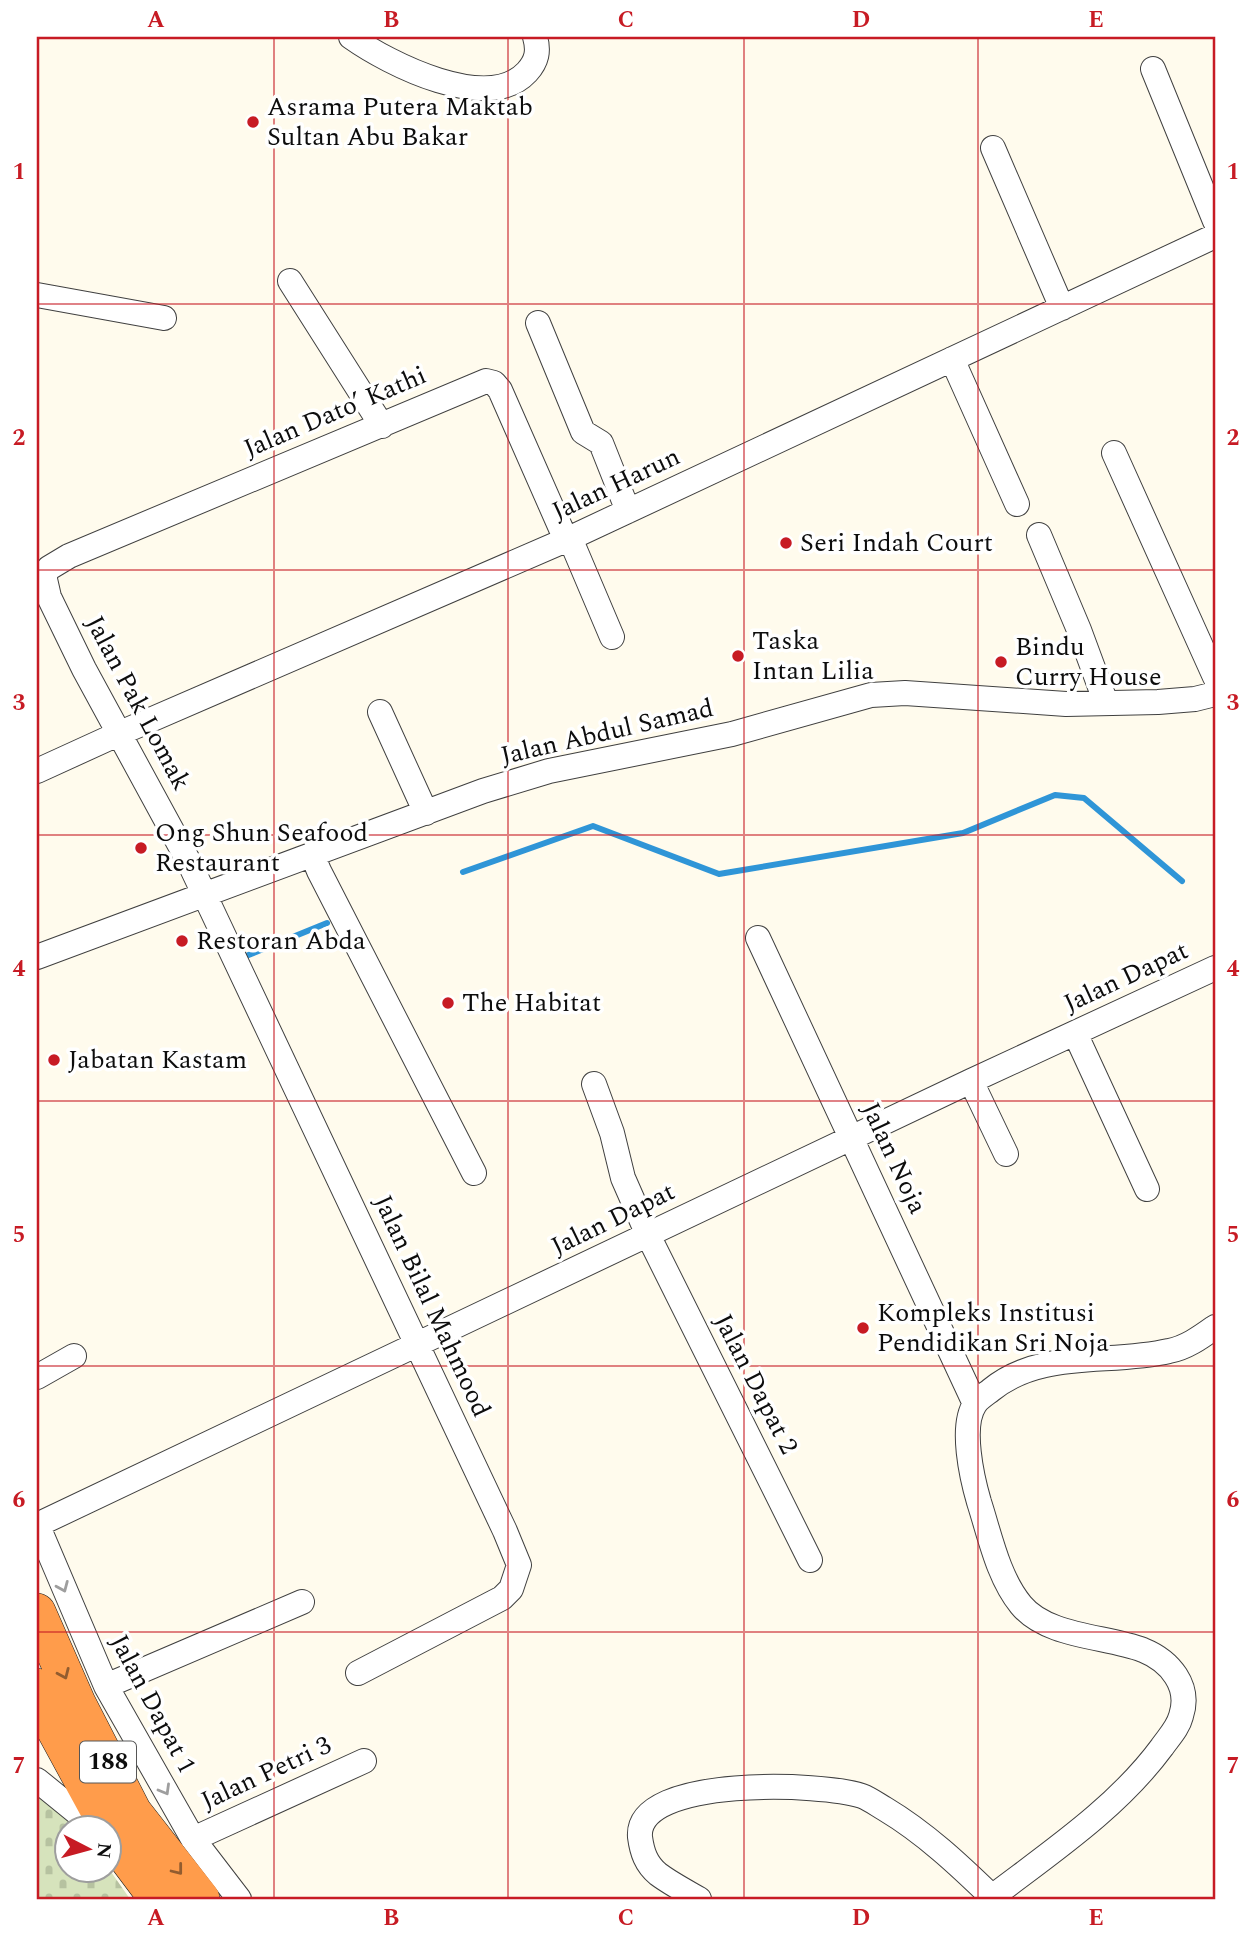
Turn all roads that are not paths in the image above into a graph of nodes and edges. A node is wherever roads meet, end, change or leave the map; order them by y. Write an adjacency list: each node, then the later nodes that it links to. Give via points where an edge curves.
1 (351, 37): 2 (street, via 412,70 458,86 500,88 521,78 535,63)
2 (535, 37)
3 (1153, 69): 5 (street)
4 (993, 148): 8 (street)
5 (1215, 233): 8 (street, Jalan Harun)
6 (290, 281): 12 (street)
7 (37, 295): 9 (street)
8 (1062, 308): 11 (street, Jalan Harun)
9 (163, 318)
10 (538, 323): 15 (street, via 583,432 601,443)
11 (952, 359): 14 (street); 15 (street, Jalan Harun)
12 (382, 426): 17 (street, Jalan Dato’ Kathi, via 477,384 494,383); 18 (street, Jalan Dato’ Kathi, via 69,556)
13 (1114, 453): 20 (street)
14 (1017, 504)
15 (628, 511): 17 (street, Jalan Harun)
16 (1039, 535): 22 (street)
17 (568, 539): 19 (street); 24 (street, Jalan Harun)
18 (44, 575): 24 (street, Jalan Pak Lomak, via 49,597)
19 (612, 638)
20 (1215, 677)
21 (1215, 694): 22 (street, Jalan Abdul Samad)
22 (1106, 704): 26 (street, Jalan Abdul Samad, via 872,695 732,734 549,771)
23 (380, 712): 26 (street)
24 (118, 734): 25 (street, Jalan Harun); 28 (street, Jalan Pak Lomak)
25 (37, 771)
26 (426, 813): 27 (street, Jalan Abdul Samad)
27 (315, 853): 28 (street, Jalan Abdul Samad); 37 (street)
28 (204, 894): 30 (street, Jalan Abdul Samad); 41 (street, Jalan Bilal Mahmood)
29 (758, 938): 35 (street, Jalan Noja)
30 (37, 957)
31 (1215, 968): 32 (street, Jalan Dapat)
32 (1075, 1033): 33 (street, Jalan Dapat); 38 (street)
33 (971, 1081): 35 (street, Jalan Dapat); 36 (street)
34 (594, 1084): 39 (street, Jalan Dapat 2, via 623,1178)
35 (851, 1138): 39 (street, Jalan Dapat); 44 (street, Jalan Noja)
36 (1006, 1154)
37 (474, 1173)
38 (1147, 1189)
39 (648, 1235): 41 (street, Jalan Dapat); 46 (street, Jalan Dapat 2)
40 (1215, 1327): 44 (street, via 1172,1351 1040,1364 1006,1378)
41 (419, 1345): 45 (street, Jalan Dapat); 49 (street, Jalan Bilal Mahmood, via 519,1565 511,1589 502,1598)
42 (74, 1356): 43 (street)
43 (37, 1377)
44 (975, 1404): 61 (street, via 968,1447 973,1481 1008,1584 1022,1606 1040,1620 1162,1660 1183,1689 1175,1730 1145,1770 1084,1826 992,1897 920,1831 863,1796 827,1788 744,1787 662,1803 648,1815 640,1832 642,1854 657,1873)
45 (37, 1524): 50 (street, Jalan Dapat 1, one-way to 50)
46 (810, 1560)
47 (302, 1602): 50 (street)
48 (37, 1612): 59 (highway, 188, one-way to 59, via 133,1812)
49 (358, 1673)
50 (106, 1686): 56 (street, Jalan Dapat 1, one-way to 56)
51 (37, 1687): 55 (highway, 188)
52 (364, 1761): 56 (street, Jalan Petri 3)
53 (37, 1780): 54 (street)
54 (79, 1814)
55 (97, 1814)
56 (193, 1839): 60 (street, Jalan Dapat 1)
57 (122, 1854): 58 (highway, 188)
58 (158, 1899)
59 (201, 1899)
60 (239, 1899)
61 (699, 1899)

